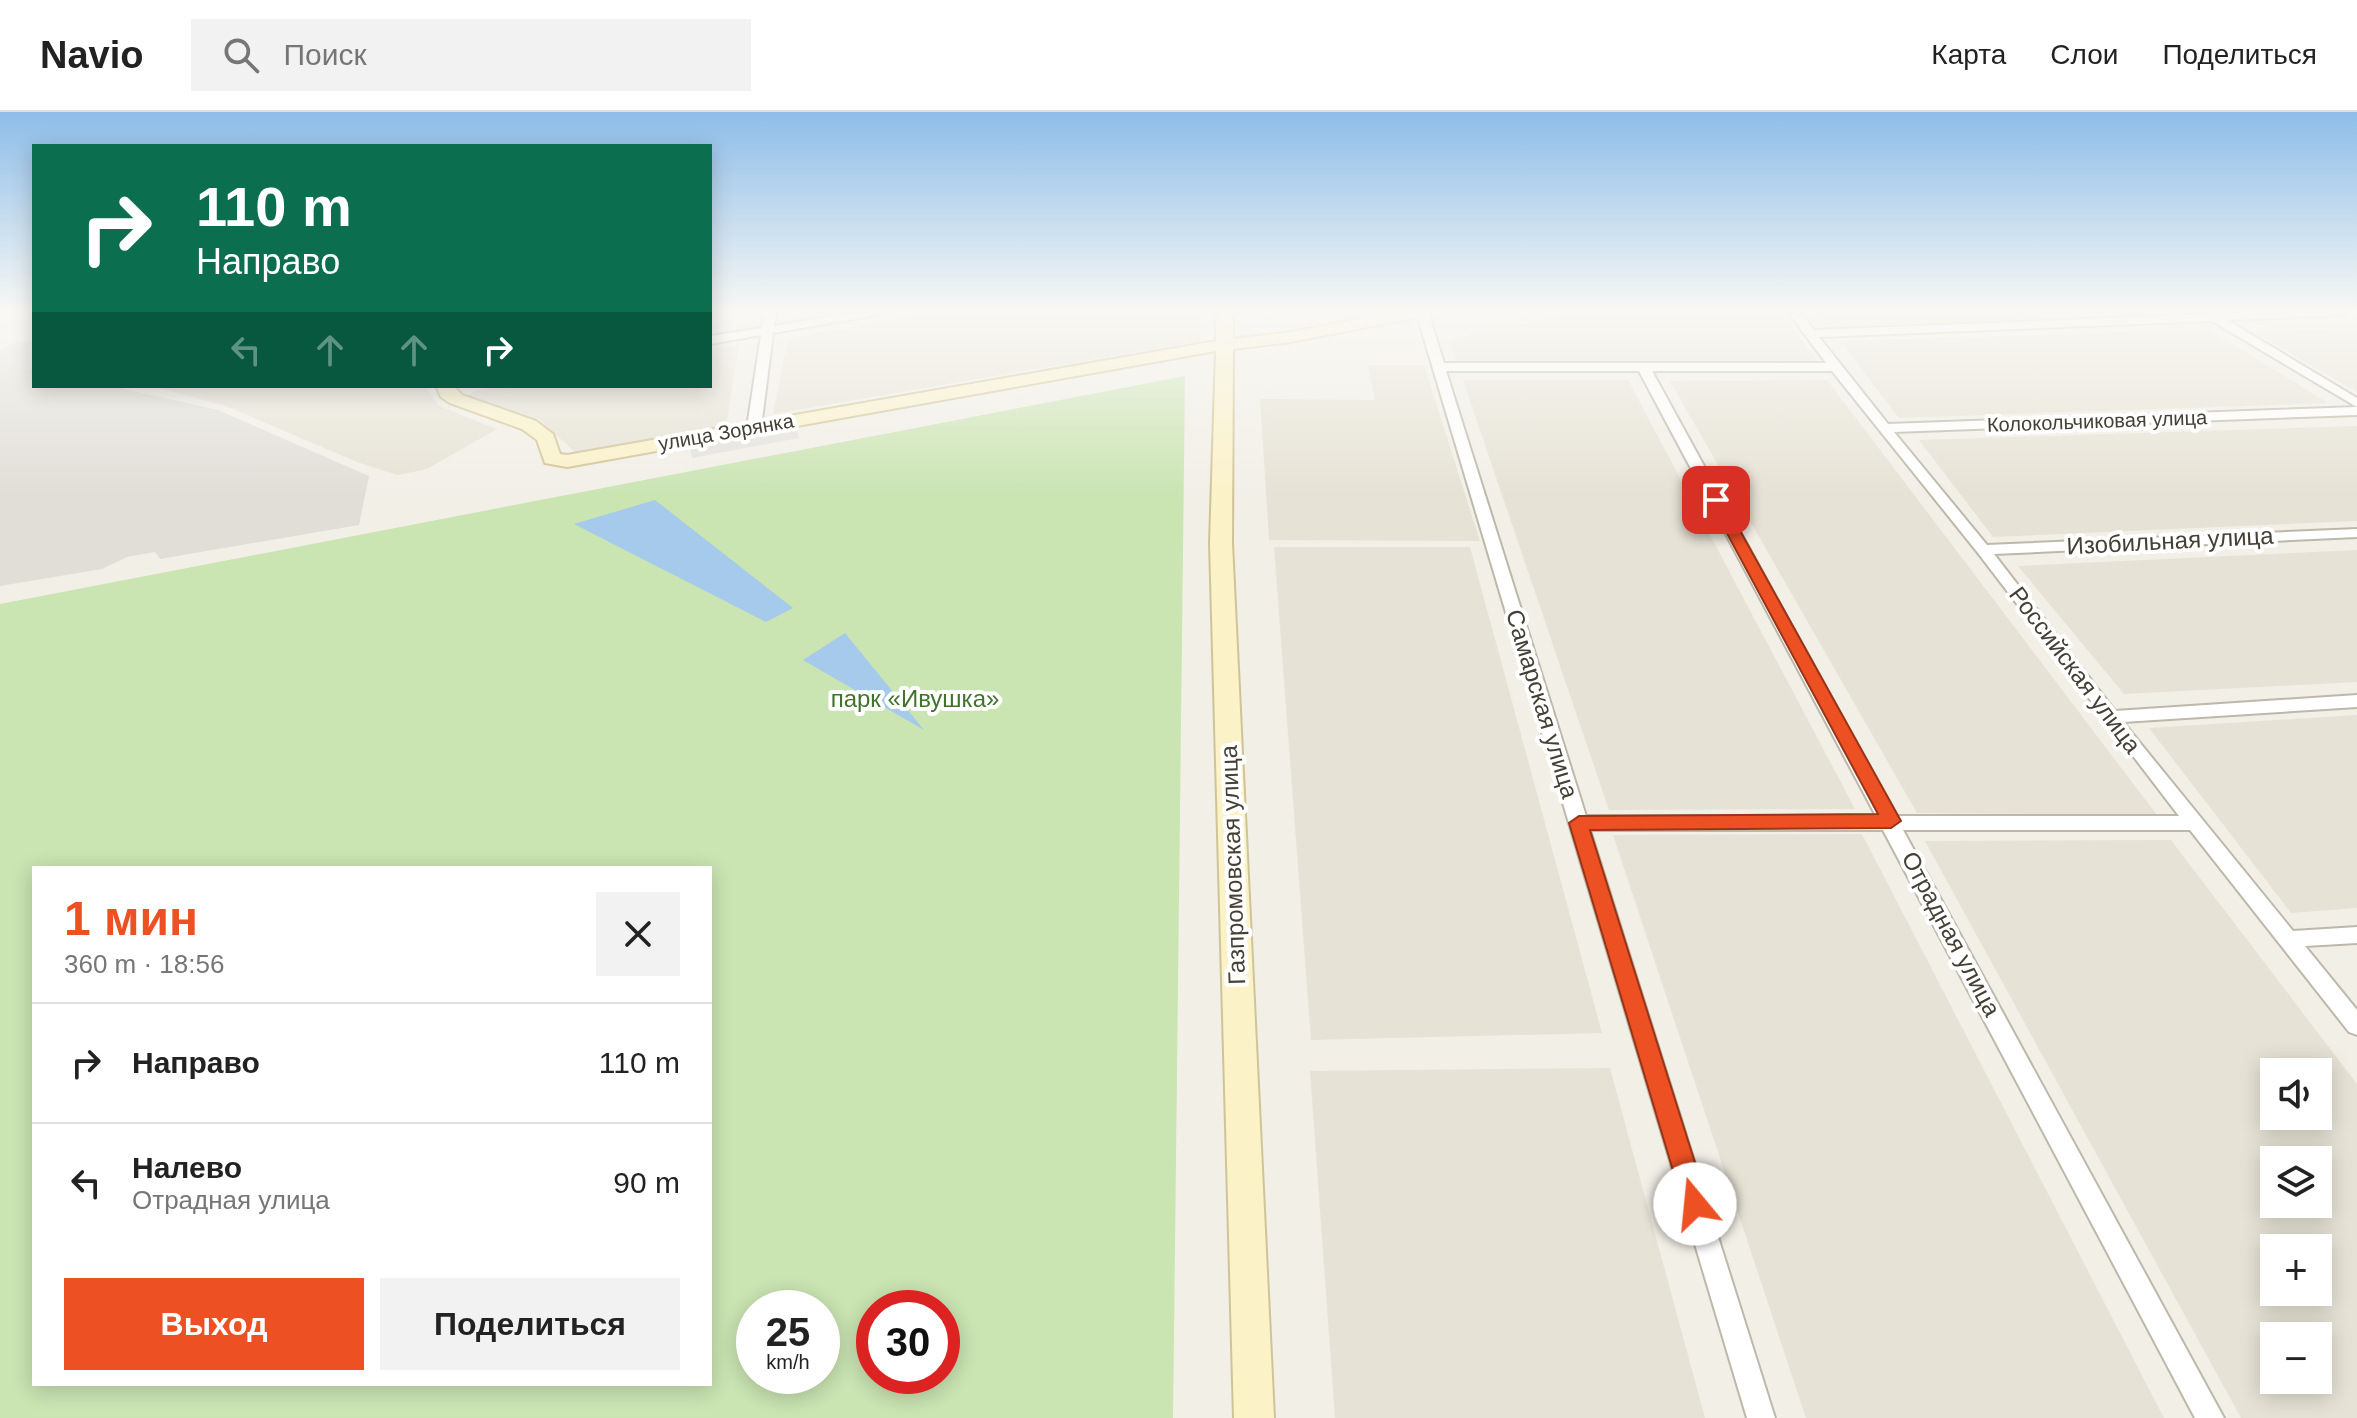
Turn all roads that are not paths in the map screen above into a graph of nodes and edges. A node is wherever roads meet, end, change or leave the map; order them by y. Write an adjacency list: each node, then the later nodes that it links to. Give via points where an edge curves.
1 (762, 373): 11 (street)
2 (1064, 373): 11 (street, улица Зорянка)
3 (1222, 373): 23 (street, Газпромовская улица, via 1221,543)
4 (1441, 373): 18 (street, Самарская улица)
5 (1647, 373): 17 (street, Отрадная улица)
6 (1840, 373): 12 (street, Российская улица)
7 (2307, 373): 9 (street)
8 (446, 388): 11 (street, улица Зорянка, via 456,399 529,425 546,438 552,459 567,461)
9 (2357, 403)
10 (2357, 411): 12 (street, Колокольчиковая улица)
11 (754, 427)
12 (1884, 428): 14 (street, Российская улица)
13 (2357, 533): 14 (street, Изобильная улица)
14 (1983, 550): 16 (street, Российская улица)
15 (2357, 701): 16 (street)
16 (2110, 717): 19 (street, Российская улица)
17 (1891, 821): 18 (street); 19 (street); 25 (street, Отрадная улица)
18 (1579, 823): 24 (street, Самарская улица)
19 (2195, 823): 21 (street, Российская улица)
20 (2357, 935): 21 (street)
21 (2289, 939): 22 (street, Российская улица)
22 (2357, 1026)
23 (1254, 1418)
24 (1761, 1418)
25 (2210, 1418)

